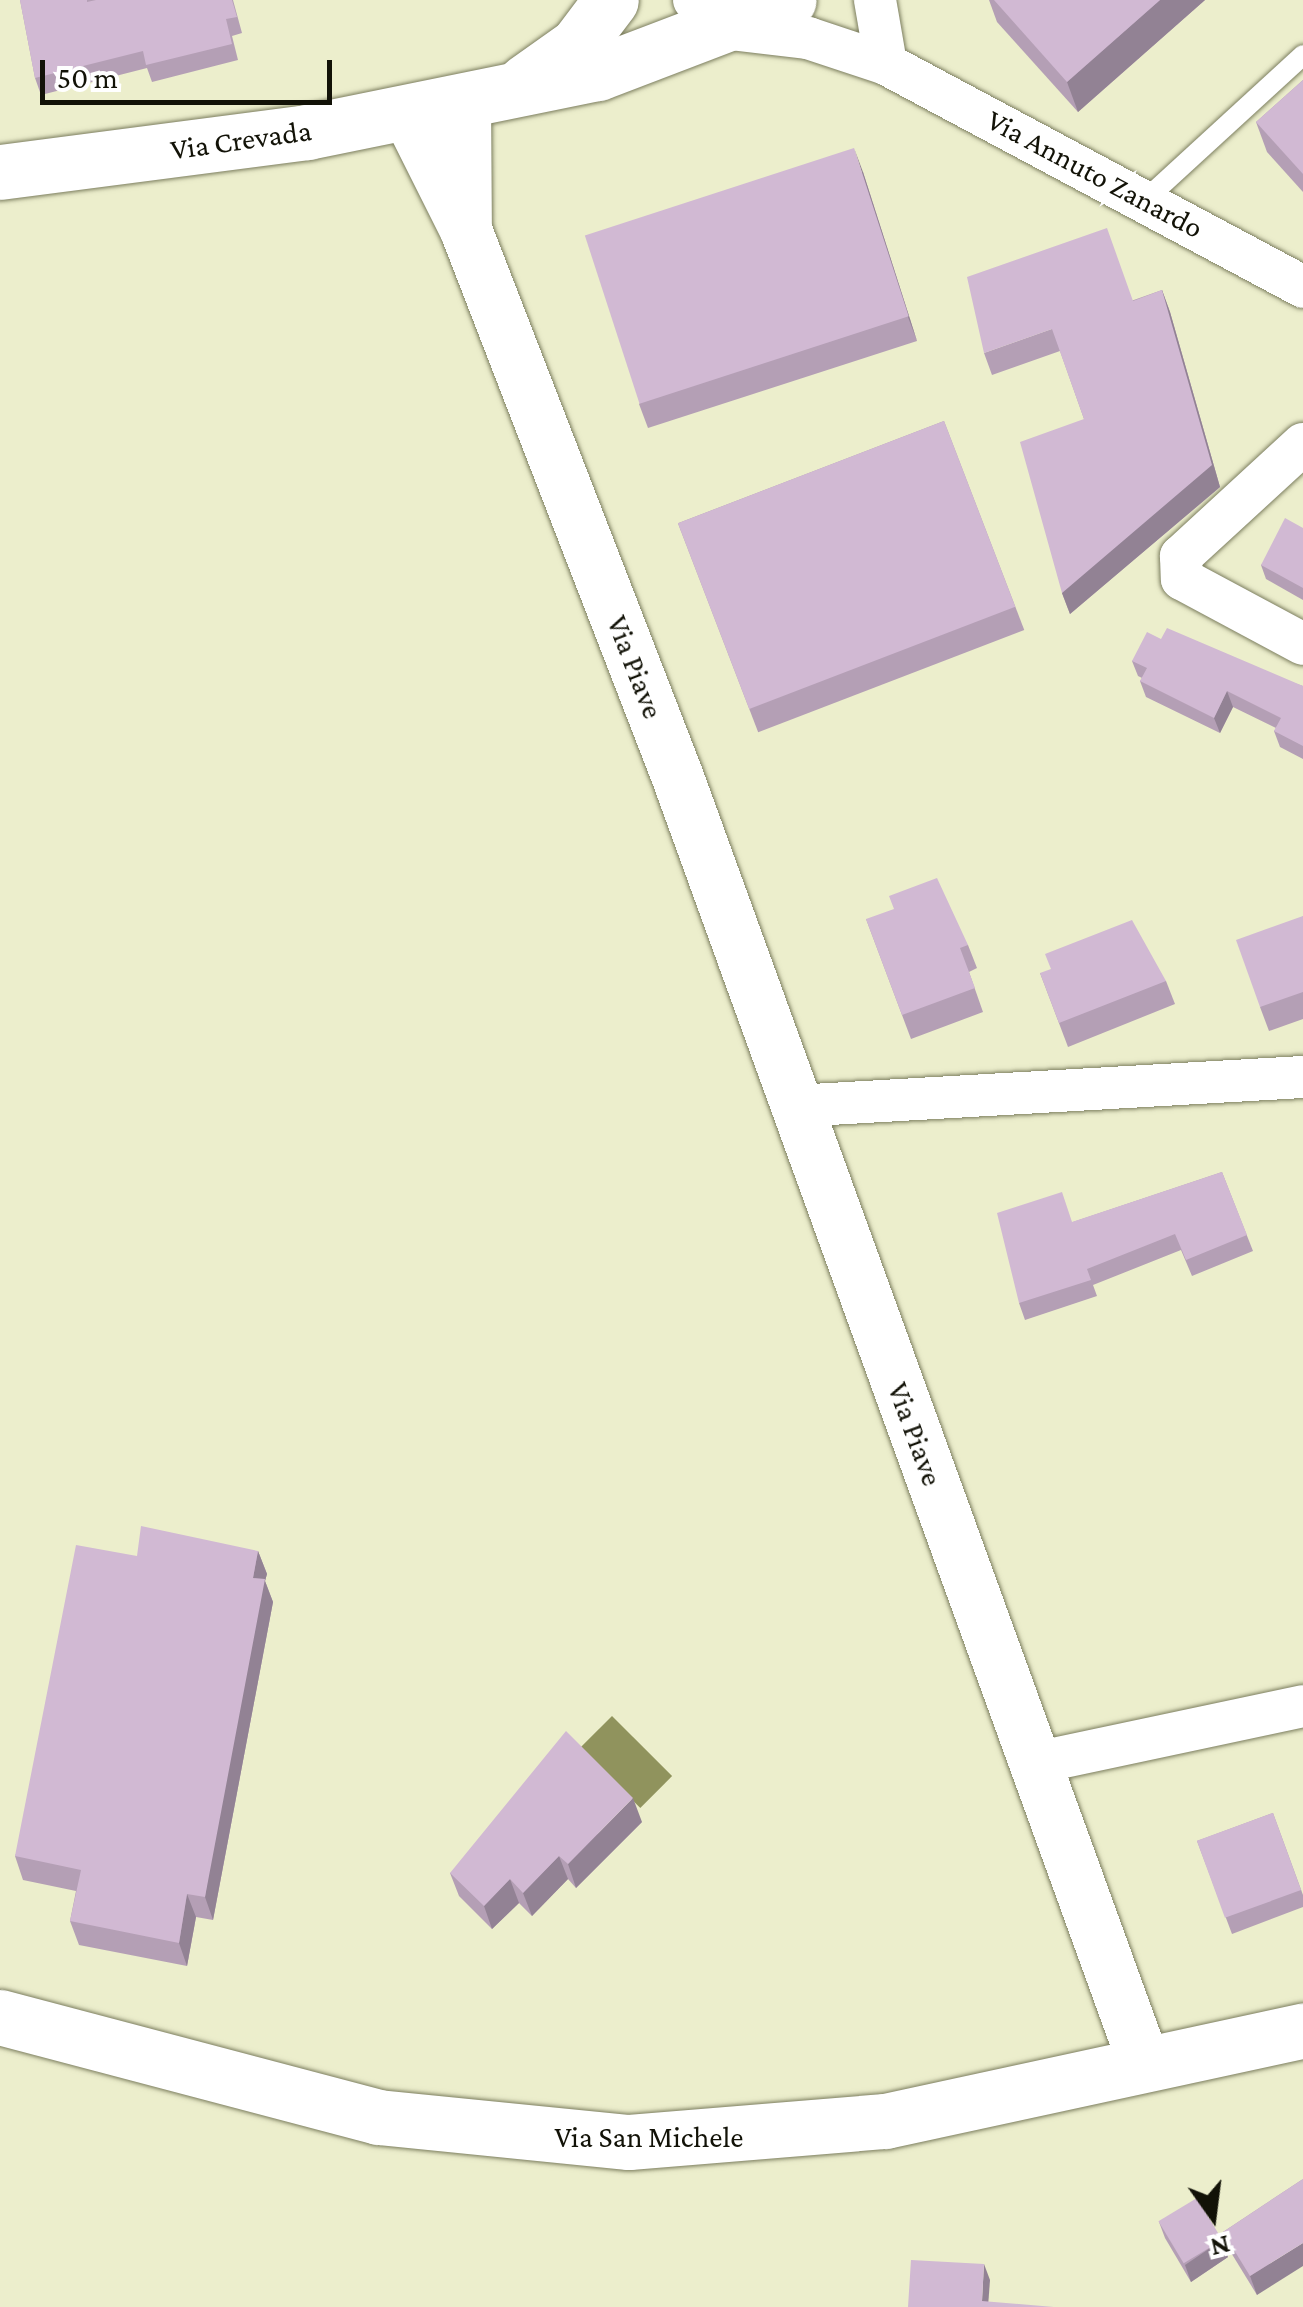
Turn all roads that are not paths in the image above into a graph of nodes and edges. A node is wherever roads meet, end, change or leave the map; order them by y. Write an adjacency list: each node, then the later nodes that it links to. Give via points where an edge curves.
1 (611, 0): 7 (main road, Via Crevada, via 578,45)
2 (790, 0): 4 (main road, Via Crevada)
3 (875, 0): 6 (street)
4 (712, 14): 6 (street, Via Annuto Zanardo); 7 (main road, Via Crevada, via 598,73)
5 (1303, 55): 11 (lane)
6 (886, 64): 11 (street, Via Annuto Zanardo)
7 (519, 87): 8 (main road, Via Crevada)
8 (465, 100): 9 (main road, Via Crevada); 12 (street, Via Piave)
9 (407, 112): 10 (main road, Via Crevada); 12 (street, Via Piave)
10 (10, 171)
11 (1146, 199): 13 (street, Via Annuto Zanardo)
12 (466, 230): 17 (street, Via Piave)
13 (1303, 287)
14 (1303, 444): 15 (street, via 1181,556 1182,579)
15 (1303, 644)
16 (1303, 1077): 17 (street)
17 (795, 1106): 19 (street, Via Piave)
18 (1303, 1706): 19 (street)
19 (1035, 1763): 22 (street, Via Piave)
20 (0, 2017): 22 (main road, Via San Michele, via 378,2117 630,2142 885,2121)
21 (1303, 2031): 22 (main road, Via San Michele)
22 (1144, 2063)

